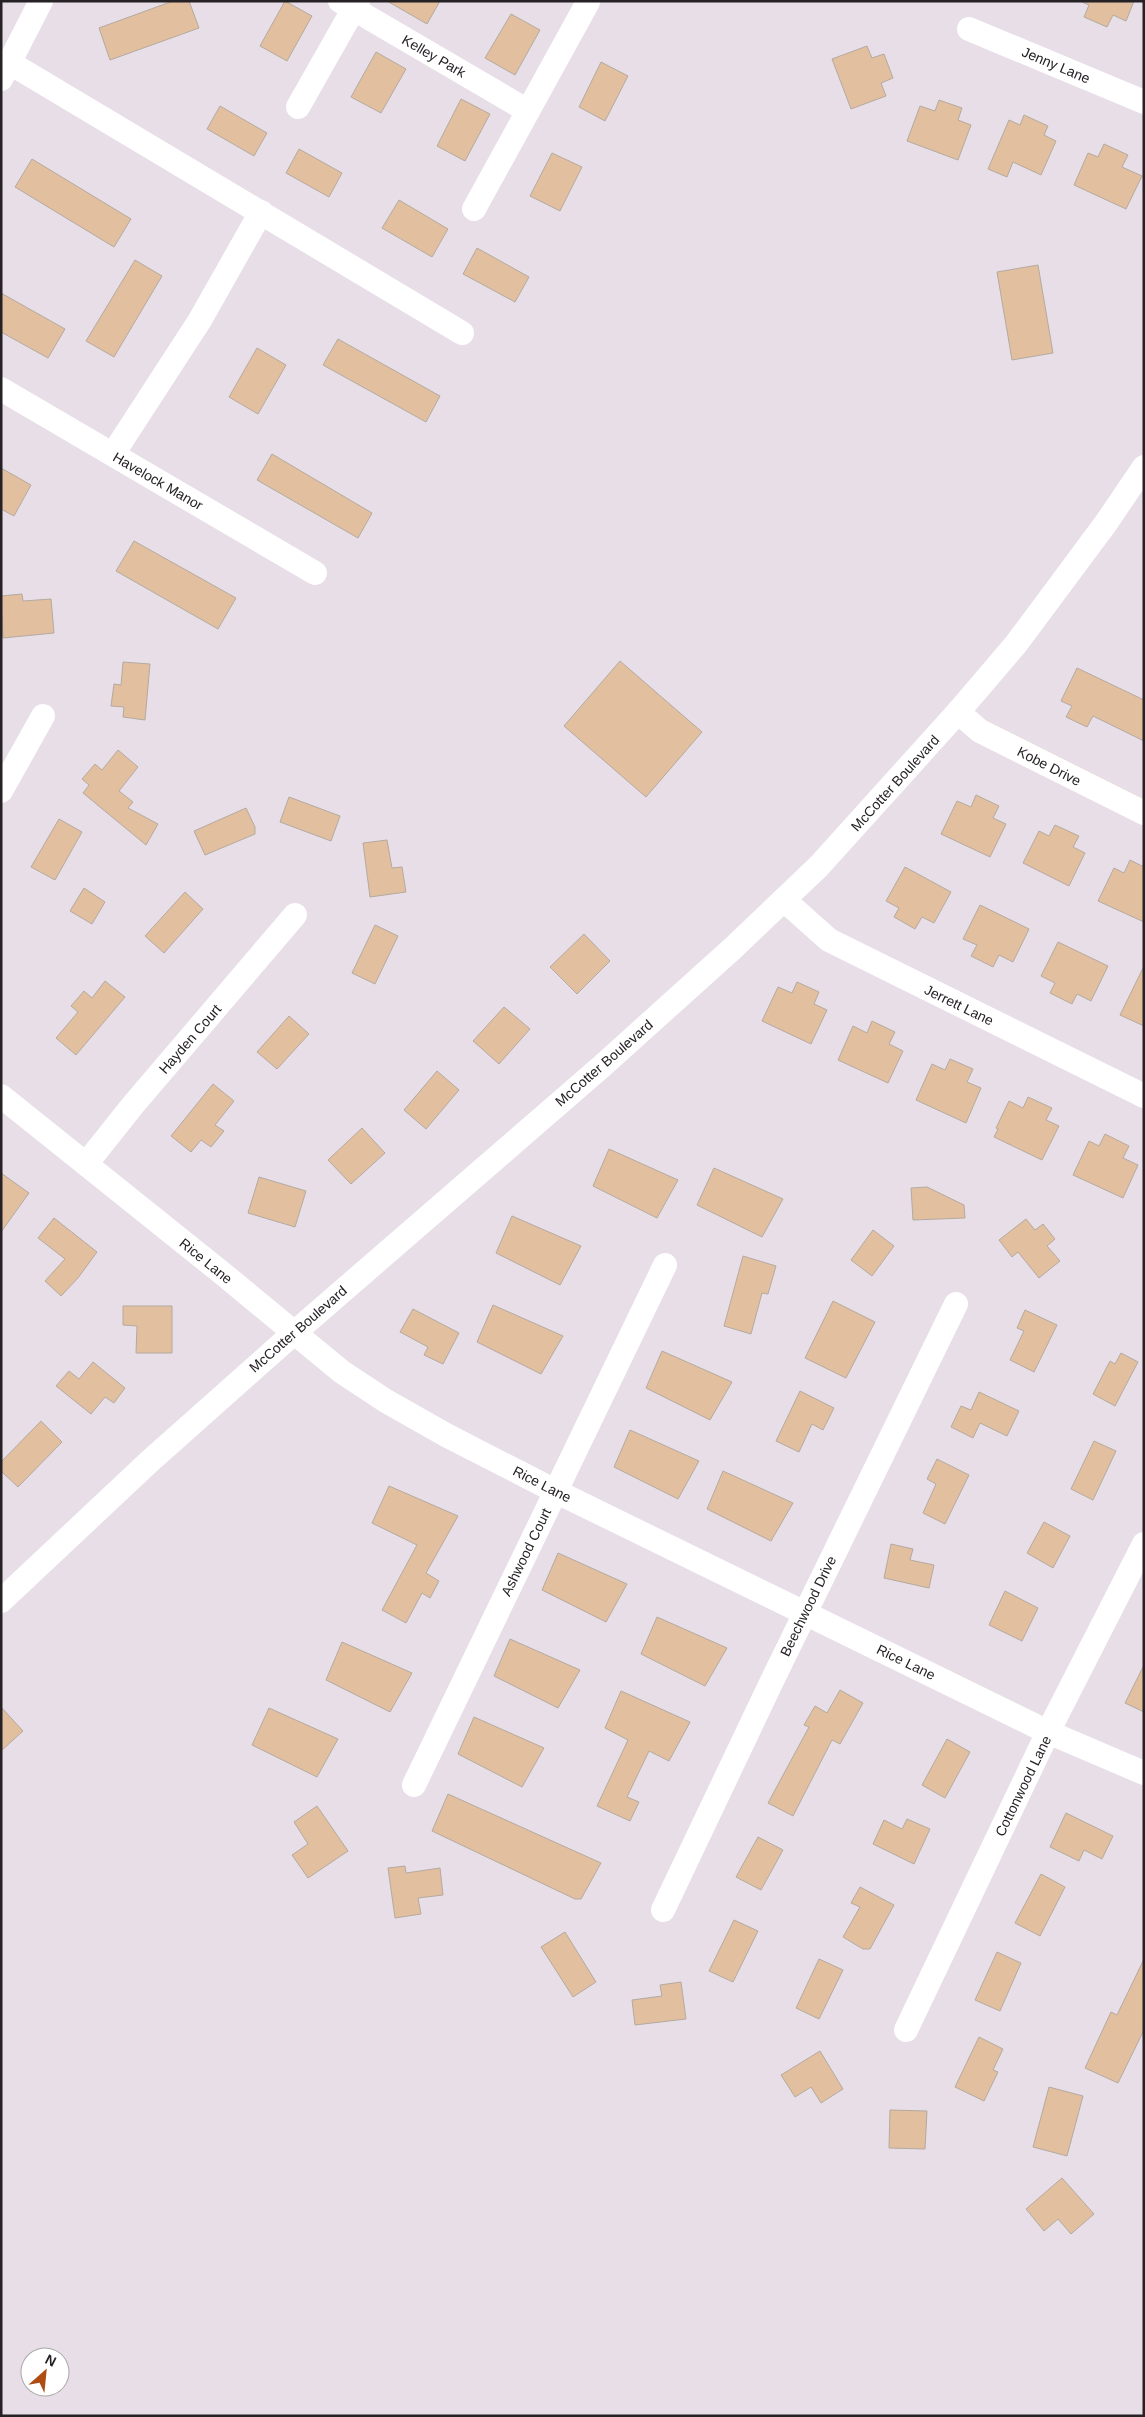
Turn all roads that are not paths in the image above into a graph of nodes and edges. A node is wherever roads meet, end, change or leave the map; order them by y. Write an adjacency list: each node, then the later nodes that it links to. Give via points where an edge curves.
1 (41, 1): 5 (street)
2 (588, 2): 8 (street)
3 (350, 4): 7 (street); 8 (street, Kelley Park)
4 (969, 28): 6 (street, Jenny Lane)
5 (5, 71): 10 (street)
6 (1144, 102)
7 (298, 107)
8 (528, 111): 9 (street)
9 (474, 209)
10 (261, 212): 11 (street); 13 (street, via 200,320)
11 (462, 333)
12 (1, 389): 13 (street, Havelock Manor)
13 (113, 454): 15 (street, Havelock Manor)
14 (1144, 467): 16 (street, McCotter Boulevard, via 1016,644)
15 (315, 573)
16 (958, 712): 19 (street, Kobe Drive, via 980,730); 20 (street, McCotter Boulevard, via 819,866)
17 (43, 716): 18 (street)
18 (1, 791)
19 (1144, 813)
20 (784, 900): 23 (street, Jerrett Lane, via 829,940); 27 (street, McCotter Boulevard, via 601,1067)
21 (295, 915): 24 (street, Hayden Court)
22 (1, 1096): 24 (street, Rice Lane)
23 (1144, 1096)
24 (86, 1164): 27 (street, Rice Lane)
25 (665, 1265): 28 (street, Ashwood Court)
26 (956, 1304): 31 (street, Beechwood Drive)
27 (294, 1333): 28 (street, Rice Lane, via 342,1372 386,1401); 30 (street, McCotter Boulevard)
28 (555, 1491): 31 (street, Rice Lane); 34 (street, Ashwood Court)
29 (1144, 1544): 32 (street, Cottonwood Lane)
30 (1, 1601)
31 (806, 1613): 32 (street, Rice Lane); 35 (street, Beechwood Drive)
32 (1048, 1732): 33 (street, Rice Lane); 36 (street, Cottonwood Lane)
33 (1144, 1773)
34 (414, 1785)
35 (663, 1910)
36 (906, 2030)

